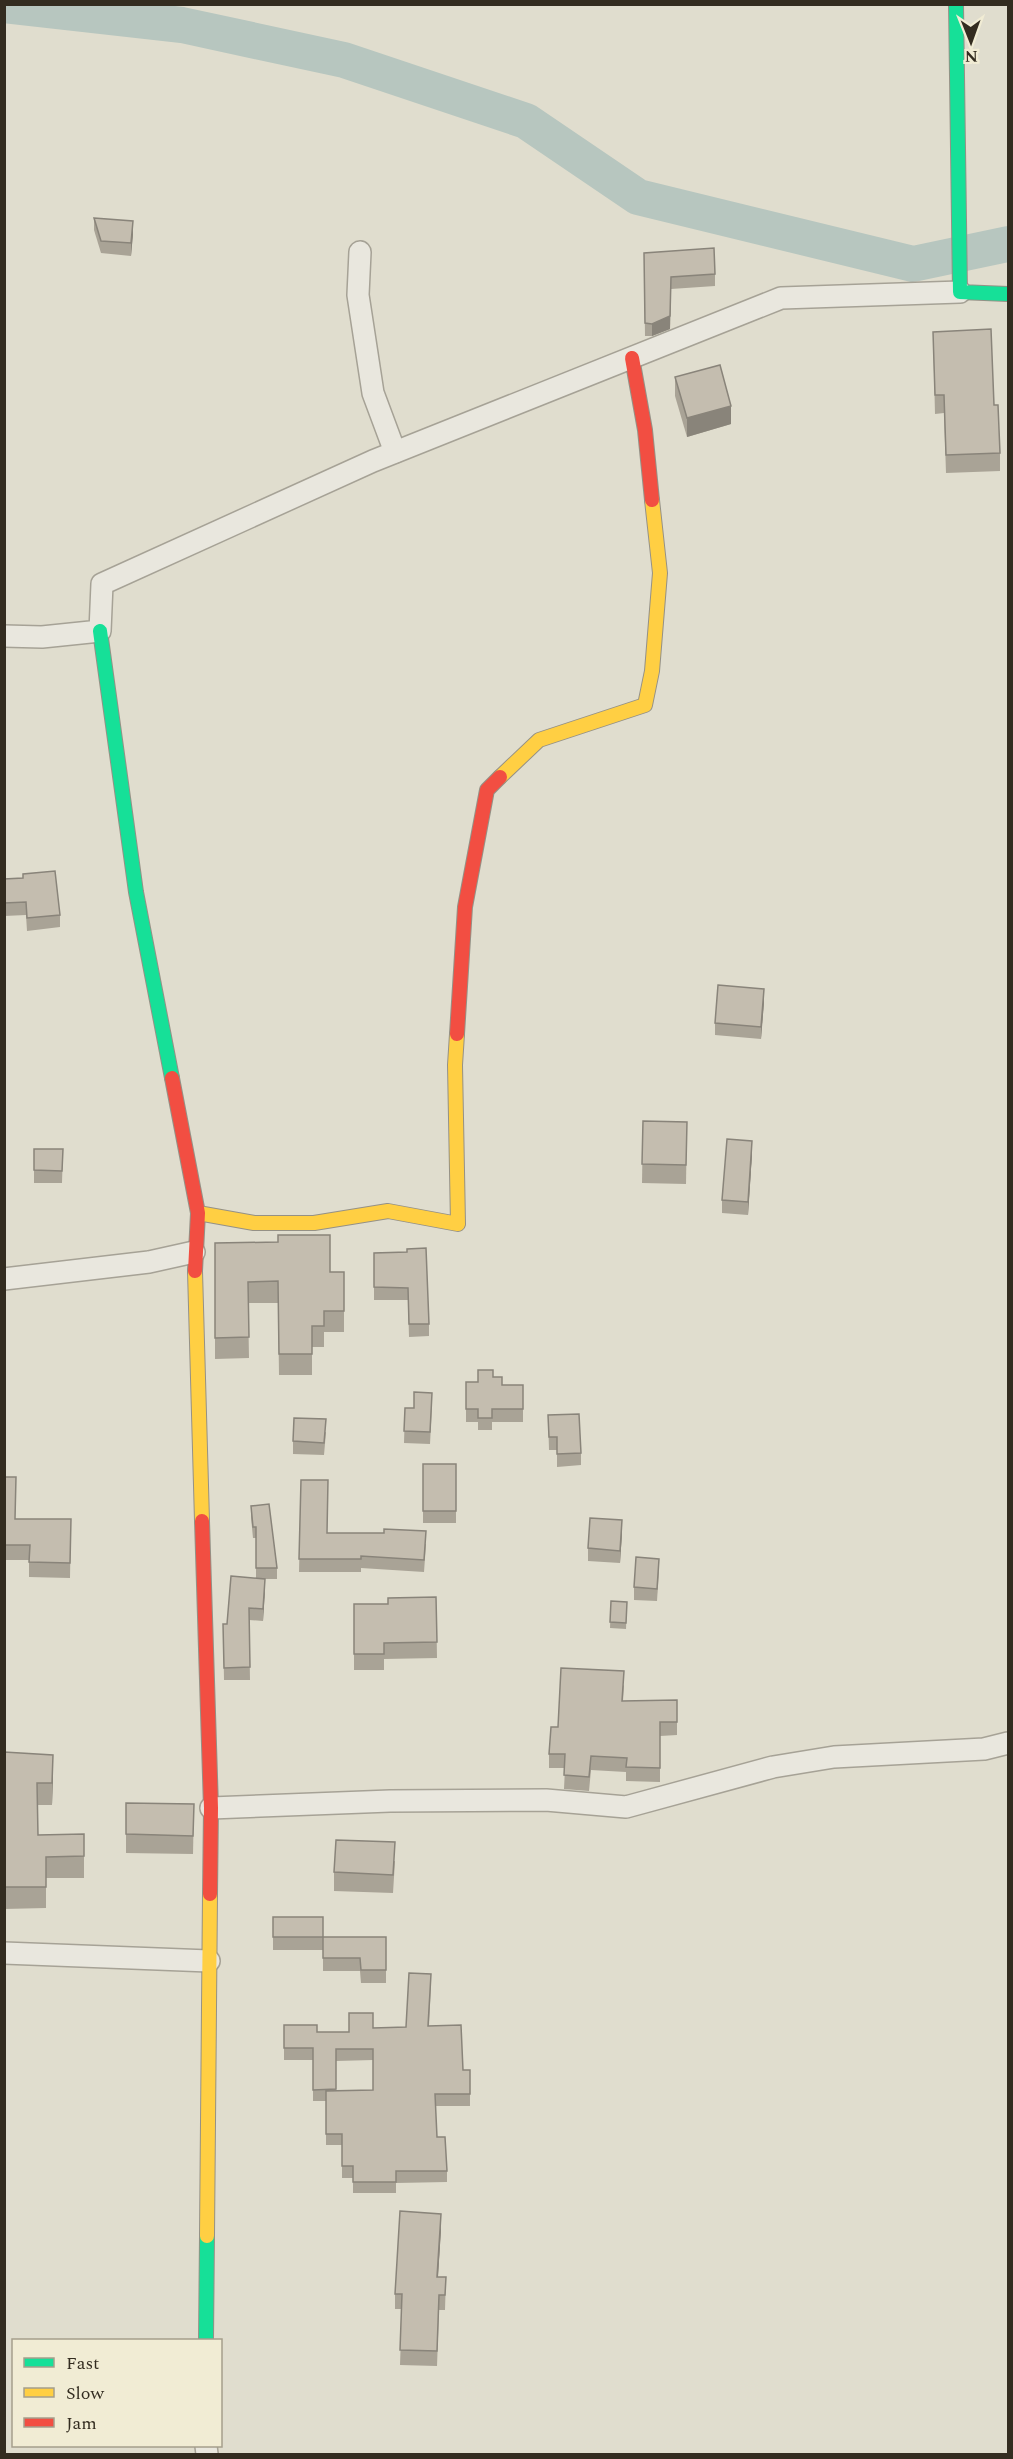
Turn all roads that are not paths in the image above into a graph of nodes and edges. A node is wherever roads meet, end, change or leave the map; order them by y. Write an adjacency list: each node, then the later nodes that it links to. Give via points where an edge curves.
1 (956, 4): 3 (street)
2 (360, 252): 6 (street, via 358,295 373,393)
3 (960, 292): 4 (street); 5 (street, via 781,298)
4 (1008, 294)
5 (632, 358): 6 (street); 9 (street, via 645,430 660,573 652,671 645,705 539,740 487,790 465,907 455,1065 458,1224 388,1211 304,1223 254,1223)
6 (395, 452): 7 (street, via 102,584)
7 (99, 631): 8 (street); 9 (street, via 136,892)
8 (4, 636)
9 (198, 1213): 10 (street)
10 (194, 1252): 11 (street, via 149,1262); 13 (street)
11 (4, 1279)
12 (1008, 1743): 13 (street, via 984,1749 834,1757 773,1767 626,1807 534,1800 390,1801)
13 (211, 1809): 15 (street)
14 (4, 1953): 15 (street)
15 (209, 1961): 16 (street)
16 (206, 2339)

